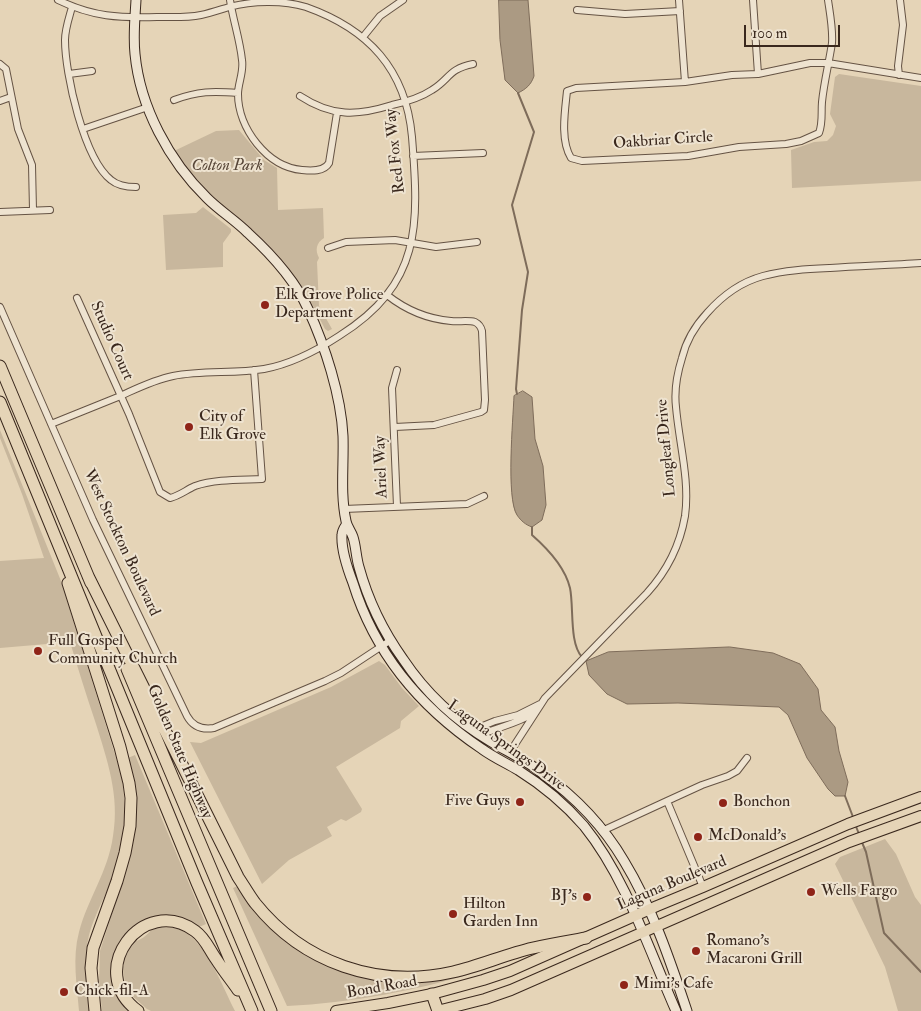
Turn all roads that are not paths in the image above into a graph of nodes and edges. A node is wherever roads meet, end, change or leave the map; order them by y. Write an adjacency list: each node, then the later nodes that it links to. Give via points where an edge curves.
1 (58, 0): 10 (street, Red Fox Way)
2 (136, 0): 13 (street, Laguna Springs Drive)
3 (403, 0): 14 (street, via 380,16)
4 (680, 0): 12 (street)
5 (753, 0): 20 (street)
6 (828, 0): 15 (street, via 832,42)
7 (900, 0): 21 (street, via 903,26)
8 (231, 3): 9 (street, Red Fox Way); 13 (street, Red Fox Way, via 191,16); 24 (street, via 242,61)
9 (303, 3): 14 (street, Red Fox Way)
10 (72, 7): 13 (street, Red Fox Way, via 106,16); 19 (street, via 65,40)
11 (577, 10): 12 (street, via 626,14)
12 (680, 11): 23 (street)
13 (135, 18): 30 (street, Laguna Springs Drive, via 135,55)
14 (363, 36): 29 (street, Red Fox Way, via 383,56)
15 (828, 63): 20 (street, via 796,65); 21 (street); 23 (street, Oakbriar Circle, via 819,133 801,141 688,156 582,161 571,158 566,151 567,91)
16 (0, 64): 26 (street, via 6,69)
17 (473, 64): 29 (street, via 459,67 432,90)
18 (92, 71): 19 (street)
19 (70, 74): 32 (street)
20 (758, 74): 23 (street)
21 (899, 75): 22 (street)
22 (921, 78)
23 (685, 82)
24 (238, 93): 27 (street, via 208,91); 31 (street, via 242,116 253,138 271,158 295,169 319,170 328,166)
25 (300, 96): 31 (street)
26 (12, 97): 28 (street); 36 (street, via 18,129 32,164)
27 (174, 100)
28 (0, 101)
29 (406, 102): 31 (street, via 377,110); 34 (street, Red Fox Way)
30 (148, 107): 32 (street); 46 (street, Laguna Springs Drive, via 183,170 289,278 307,308)
31 (338, 113)
32 (83, 129): 35 (street, via 89,147 106,176 119,185)
33 (483, 153): 34 (street)
34 (413, 156): 39 (street, Red Fox Way, via 416,214)
35 (136, 187)
36 (33, 210): 37 (street); 38 (street)
37 (50, 210)
38 (0, 212)
39 (413, 242): 40 (street, via 436,247); 41 (street, via 346,242); 43 (street, Red Fox Way)
40 (476, 242)
41 (328, 248)
42 (921, 263): 62 (street, Longleaf Drive, via 768,274 736,288 701,319 684,349 676,383 686,497 680,536 671,559 657,582)
43 (387, 295): 46 (street, Red Fox Way, via 365,320); 53 (street, via 423,316 475,322 482,331 484,410 434,425)
44 (76, 298): 50 (street, Studio Court)
45 (0, 307): 52 (street, West Stockton Boulevard)
46 (323, 347): 48 (street, Red Fox Way, via 282,365); 56 (street, Laguna Springs Drive, via 340,412)
47 (0, 366): 59 (highway, Golden State Highway)
48 (254, 370): 50 (street, Red Fox Way, via 170,376); 50 (street, Studio Court, via 262,479 208,483 170,498 160,492)
49 (396, 370): 53 (street, Ariel Way, via 392,388)
50 (120, 396): 52 (street, Red Fox Way)
51 (0, 402): 58 (highway, Golden State Highway)
52 (51, 424): 61 (street, West Stockton Boulevard, via 93,520 186,716 193,724 214,728 325,681)
53 (395, 427): 55 (street, Ariel Way)
54 (484, 496): 55 (street, via 467,504)
55 (397, 506): 56 (street)
56 (344, 509): 57 (street, Laguna Springs Drive)
57 (346, 525): 60 (street, Laguna Springs Drive, via 353,534 370,600); 61 (street, Laguna Springs Drive, via 341,534 349,570 362,610)
58 (58, 543): 83 (highway, via 60,561 130,783 130,826 125,853 93,948 91,968); 85 (highway, Golden State Highway)
59 (88, 576): 81 (highway, via 238,877 255,902 297,943 350,970 384,976 419,977 453,972 533,948); 86 (highway, Golden State Highway)
60 (390, 640): 61 (street, West Stockton Boulevard); 64 (street, Laguna Springs Drive, via 430,693)
61 (381, 648): 67 (street, Laguna Springs Drive, via 405,682 443,721 484,751)
62 (541, 703): 63 (street, Longleaf Drive); 64 (street, Longleaf Drive, via 518,715 495,720)
63 (535, 712): 64 (street, via 520,721); 65 (street, Longleaf Drive)
64 (476, 732): 65 (street, Laguna Springs Drive)
65 (510, 752): 68 (street, Laguna Springs Drive)
66 (747, 758): 71 (street, via 738,770 728,776)
67 (520, 771): 68 (street, via 530,771 554,788); 69 (street, Laguna Springs Drive)
68 (562, 788): 72 (street, Laguna Springs Drive)
69 (552, 794): 72 (street, via 560,794 575,808); 73 (street, Laguna Springs Drive)
70 (921, 797): 76 (main road, Laguna Boulevard, via 848,824)
71 (667, 802): 75 (street); 76 (street)
72 (584, 810): 75 (street, Laguna Springs Drive)
73 (575, 816): 75 (street, via 583,818 597,832); 78 (street, Laguna Springs Drive, via 611,865)
74 (921, 816): 79 (main road, Laguna Boulevard, via 849,842)
75 (602, 831): 77 (street, Laguna Springs Drive, via 626,864)
76 (703, 887): 77 (main road, Laguna Boulevard)
77 (648, 910): 78 (main road, Laguna Boulevard); 79 (street, Laguna Springs Drive)
78 (635, 915): 80 (street, Laguna Springs Drive); 81 (main road, Laguna Boulevard)
79 (656, 928): 80 (main road, Laguna Boulevard); 90 (street)
80 (642, 934): 88 (main road, Laguna Boulevard, via 511,990); 89 (street)
81 (586, 938): 82 (main road, Laguna Boulevard, via 510,971)
82 (432, 994): 87 (main road, Bond Road); 88 (highway)
83 (95, 1011)
84 (138, 1011): 85 (highway, via 121,991 116,976 117,959 135,932 149,924 165,921 182,924 196,932)
85 (252, 1011)
86 (271, 1011)
87 (336, 1011)
88 (438, 1011)
89 (676, 1011)
90 (687, 1011)

